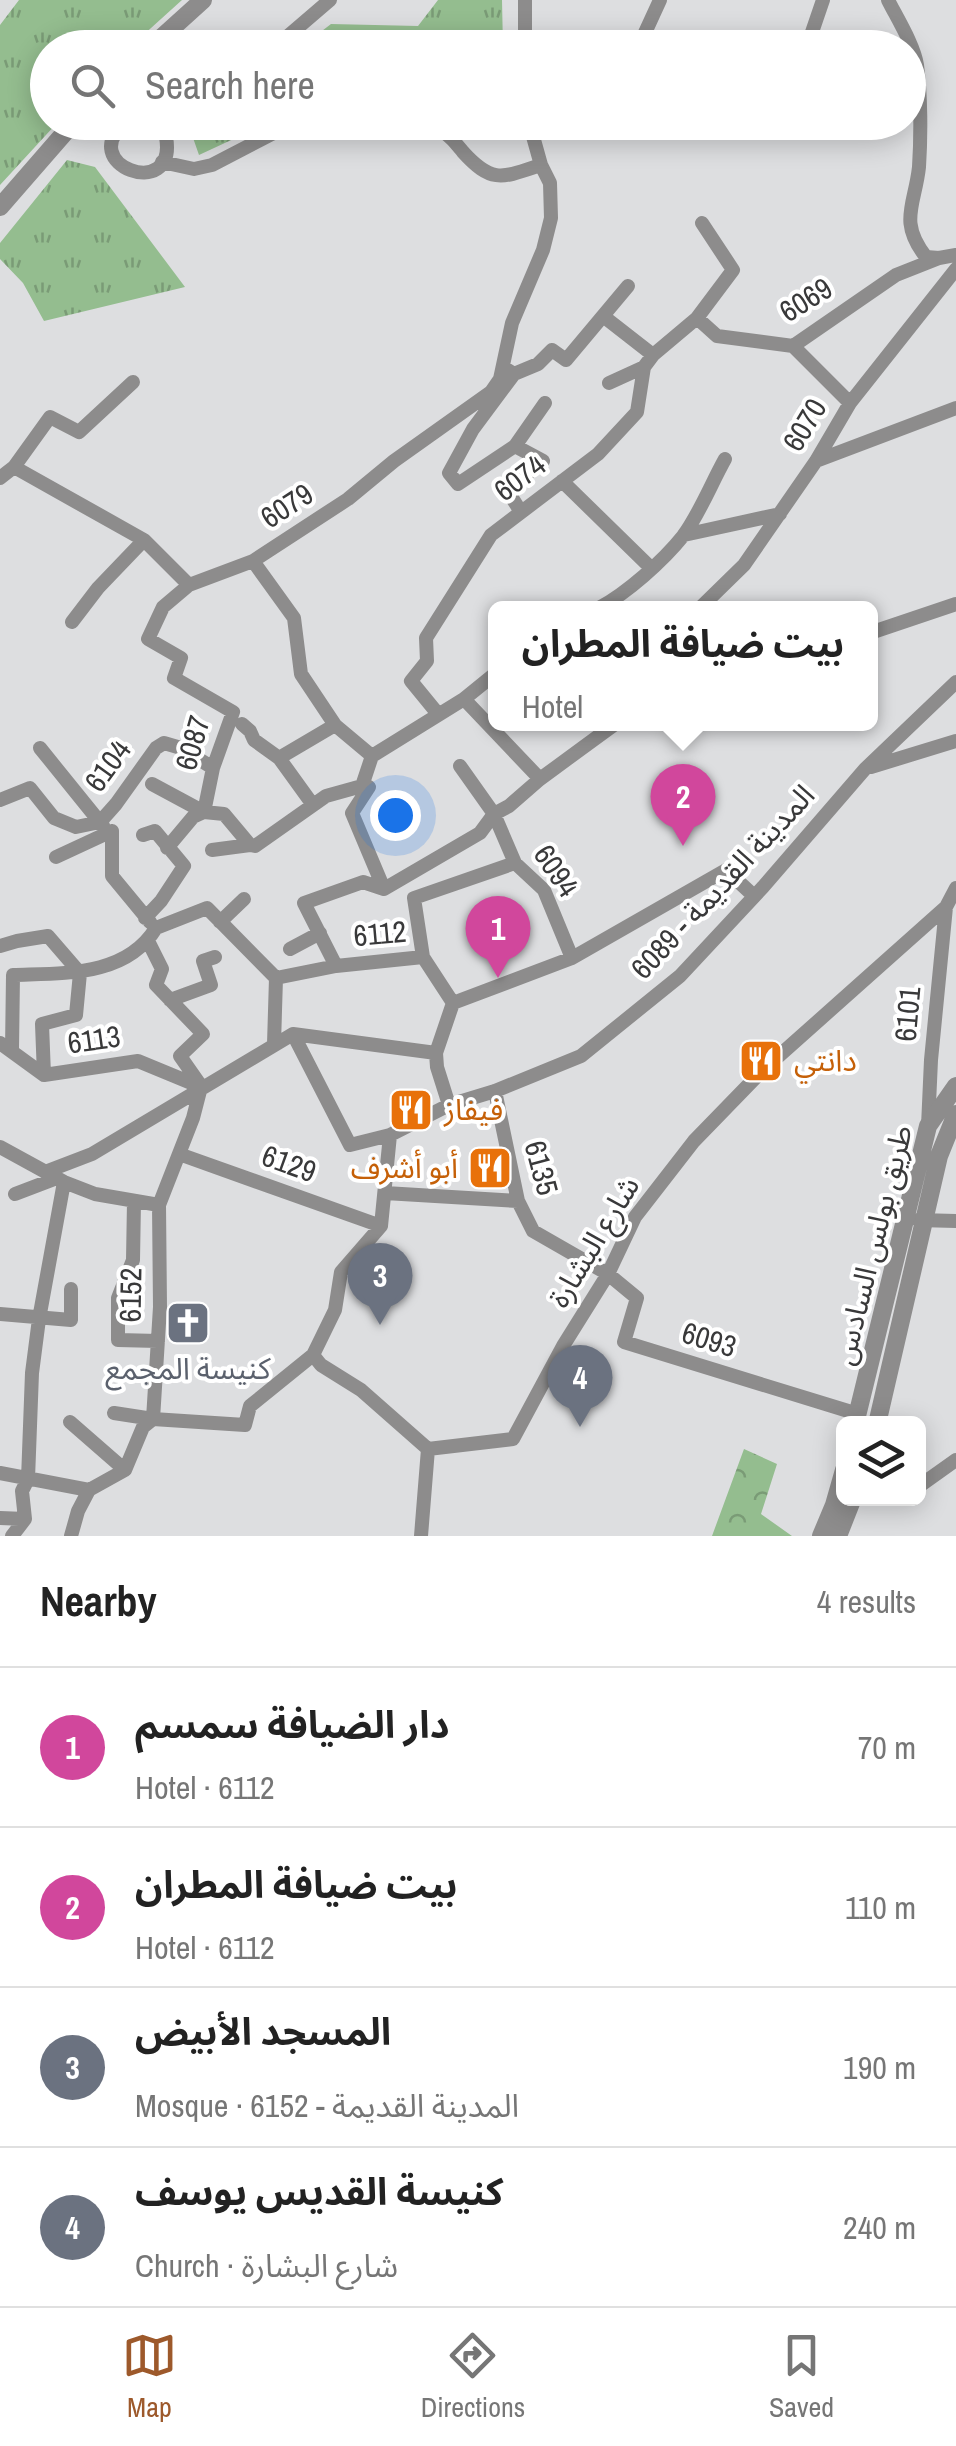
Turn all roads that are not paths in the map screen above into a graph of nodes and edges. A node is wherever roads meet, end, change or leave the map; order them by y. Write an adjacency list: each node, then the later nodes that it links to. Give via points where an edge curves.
1 (203, 0): 7 (street)
2 (330, 0): 8 (street)
3 (525, 0): 9 (street)
4 (660, 0): 10 (street)
5 (823, 0): 11 (street)
6 (888, 0): 12 (street)
7 (170, 30)
8 (295, 30)
9 (524, 30)
10 (646, 30)
11 (813, 30)
12 (902, 30)
13 (58, 140): 22 (street)
14 (113, 140): 20 (street, via 112,150 129,172 147,173)
15 (165, 140): 20 (street)
16 (259, 140): 20 (street, via 212,165 194,169)
17 (452, 140): 21 (street, via 486,174)
18 (534, 140): 21 (street)
19 (918, 140): 25 (street, via 910,218 915,242 926,257)
20 (162, 162)
21 (541, 165): 32 (street, via 550,183 552,218 512,323)
22 (0, 207)
23 (702, 223): 29 (street, via 733,270)
24 (956, 255): 25 (street, 6069)
25 (939, 258): 30 (street, 6069, via 896,274)
26 (956, 269): 36 (street, 6070)
27 (628, 286): 28 (street)
28 (603, 316): 31 (street); 32 (street, via 566,360 552,350 538,364)
29 (697, 318): 30 (street, 6069, via 717,336); 31 (street)
30 (793, 346): 36 (street)
31 (648, 361): 34 (street); 43 (street, 6074, via 637,412)
32 (509, 371): 38 (street, via 450,473 458,484); 48 (street, 6079, via 491,392 348,499)
33 (134, 382): 41 (street, via 79,432 50,417)
34 (609, 383)
35 (545, 403): 38 (street)
36 (850, 403): 40 (street, 6070)
37 (956, 408): 40 (street)
38 (515, 446): 44 (street, via 542,461 506,490)
39 (725, 458): 46 (street)
40 (816, 461): 45 (street, 6070)
41 (14, 467): 42 (street); 47 (street)
42 (0, 478)
43 (562, 482): 44 (street, 6074); 49 (street)
44 (521, 512): 59 (street, 6074, via 491,534 426,638 427,662 411,681)
45 (780, 514): 46 (street); 52 (street, 6070, via 744,565)
46 (684, 534): 49 (street)
47 (144, 540): 50 (street); 54 (street)
48 (253, 560): 50 (street, 6087); 62 (street, 6079, via 294,618 302,674)
49 (651, 568): 51 (street)
50 (189, 585): 70 (street, 6087, via 163,606 148,639 180,658 174,678 233,712)
51 (614, 601)
52 (707, 601)
53 (956, 604): 55 (street)
54 (72, 622)
55 (878, 630)
56 (488, 680): 58 (street)
57 (956, 682): 71 (street, المدينة القديمة - 6089)
58 (464, 699): 59 (street); 61 (street)
59 (438, 714): 67 (street)
60 (242, 724): 68 (street)
61 (488, 724)
62 (335, 725): 67 (street, 6079); 68 (street)
63 (494, 731): 72 (street)
64 (605, 731): 72 (street)
65 (956, 741): 71 (street)
66 (40, 748): 79 (street)
67 (372, 756): 74 (street)
68 (279, 758): 76 (street)
69 (460, 766): 78 (street, 6094)
70 (213, 768): 77 (street, 6087); 79 (street, 6104, via 164,742)
71 (865, 769): 88 (street, المدينة القديمة - 6089)
72 (540, 779): 78 (street)
73 (152, 784): 77 (street, 6087)
74 (362, 786): 76 (street); 87 (street, via 369,788 352,813)
75 (0, 800): 79 (street, 6104, via 30,788 54,818 76,827)
76 (313, 805): 81 (street)
77 (204, 812): 81 (street, 6087, via 224,814); 82 (street, 6087)
78 (494, 814): 85 (street, 6094); 87 (street, via 480,832)
79 (106, 826): 84 (street); 94 (street, via 112,876)
80 (143, 836): 82 (street, via 155,831)
81 (250, 845): 83 (street)
82 (167, 848): 90 (street, via 184,866)
83 (212, 850)
84 (56, 857)
85 (515, 863): 99 (street, via 414,898); 100 (street, 6094, via 544,890)
86 (956, 888): 91 (street, شارع البشارة)
87 (384, 890): 95 (street, via 363,882 304,902)
88 (754, 896): 100 (street, via 726,870); 113 (street, المدينة القديمة - 6089, via 680,976 581,1056)
89 (244, 899): 93 (street)
90 (161, 900): 92 (street); 94 (street)
91 (946, 907): 116 (street, 6101); 129 (street, شارع البشارة, via 762,1071 694,1141 635,1217)
92 (183, 916): 93 (street, via 207,908); 94 (street)
93 (220, 922): 103 (street)
94 (149, 929): 102 (street, via 128,957); 104 (street, via 162,968 156,985)
95 (320, 933): 97 (street); 101 (street)
96 (0, 946): 102 (street, via 48,936)
97 (290, 949)
98 (215, 957): 104 (street, via 202,962 210,985)
99 (423, 957): 101 (street, 6112); 105 (street, 6112)
100 (572, 958): 105 (street)
101 (336, 966): 103 (street, 6112)
102 (80, 973): 108 (street, via 12,975); 110 (street, via 76,1015 42,1024)
103 (276, 978): 107 (street)
104 (170, 1000): 112 (street, via 203,1034 180,1056)
105 (452, 1003): 109 (street)
106 (293, 1034): 107 (street); 109 (street); 117 (street, via 350,1145)
107 (274, 1044): 112 (street)
108 (6, 1046): 110 (street, 6113)
109 (436, 1053): 114 (street)
110 (44, 1074): 112 (street, 6113, via 138,1061)
111 (956, 1086): 116 (street, طريق بولس السادس)
112 (201, 1087): 119 (street, 6152); 120 (street)
113 (495, 1091): 114 (street, المدينة القديمة - 6089); 124 (street, 6135)
114 (450, 1106): 117 (street, المدينة القديمة - 6089)
115 (956, 1114): 126 (street, طريق بولس السادس)
116 (928, 1126): 126 (street, طريق بولس السادس)
117 (390, 1135): 121 (street)
118 (0, 1147): 120 (street)
119 (179, 1154): 125 (street, 6152); 128 (street, 6129)
120 (55, 1177): 122 (street); 123 (street); 132 (street)
121 (385, 1193): 124 (street); 128 (street)
122 (15, 1194)
123 (134, 1201): 125 (street); 133 (street, via 133,1260 118,1298 118,1340)
124 (518, 1201): 129 (street, 6135, via 533,1230)
125 (159, 1205): 133 (street, 6152)
126 (916, 1220): 127 (street); 137 (street, طريق بولس السادس); 138 (street, طريق بولس السادس)
127 (956, 1222)
128 (381, 1226): 134 (street, via 341,1272 335,1310)
129 (608, 1274): 136 (street, 6093, via 637,1298 624,1342); 141 (street, شارع البشارة, via 513,1438)
130 (71, 1289): 132 (street, via 71,1320)
131 (0, 1314): 132 (street)
132 (38, 1319): 145 (street)
133 (158, 1341): 139 (street, 6152)
134 (312, 1355): 139 (street, via 250,1406 245,1425); 141 (street)
135 (114, 1413): 139 (street)
136 (848, 1416)
137 (858, 1416)
138 (879, 1416)
139 (153, 1419): 143 (street)
140 (70, 1422): 143 (street)
141 (428, 1448): 154 (street)
142 (956, 1460): 146 (street)
143 (124, 1470): 147 (street)
144 (0, 1473): 145 (street)
145 (28, 1479): 147 (street); 151 (street, via 22,1491)
146 (926, 1481)
147 (89, 1490): 153 (street)
148 (841, 1506): 155 (street)
149 (844, 1506): 156 (street)
150 (0, 1518): 151 (street)
151 (25, 1519): 152 (street)
152 (12, 1536)
153 (71, 1536)
154 (421, 1536)
155 (821, 1536)
156 (838, 1536)

